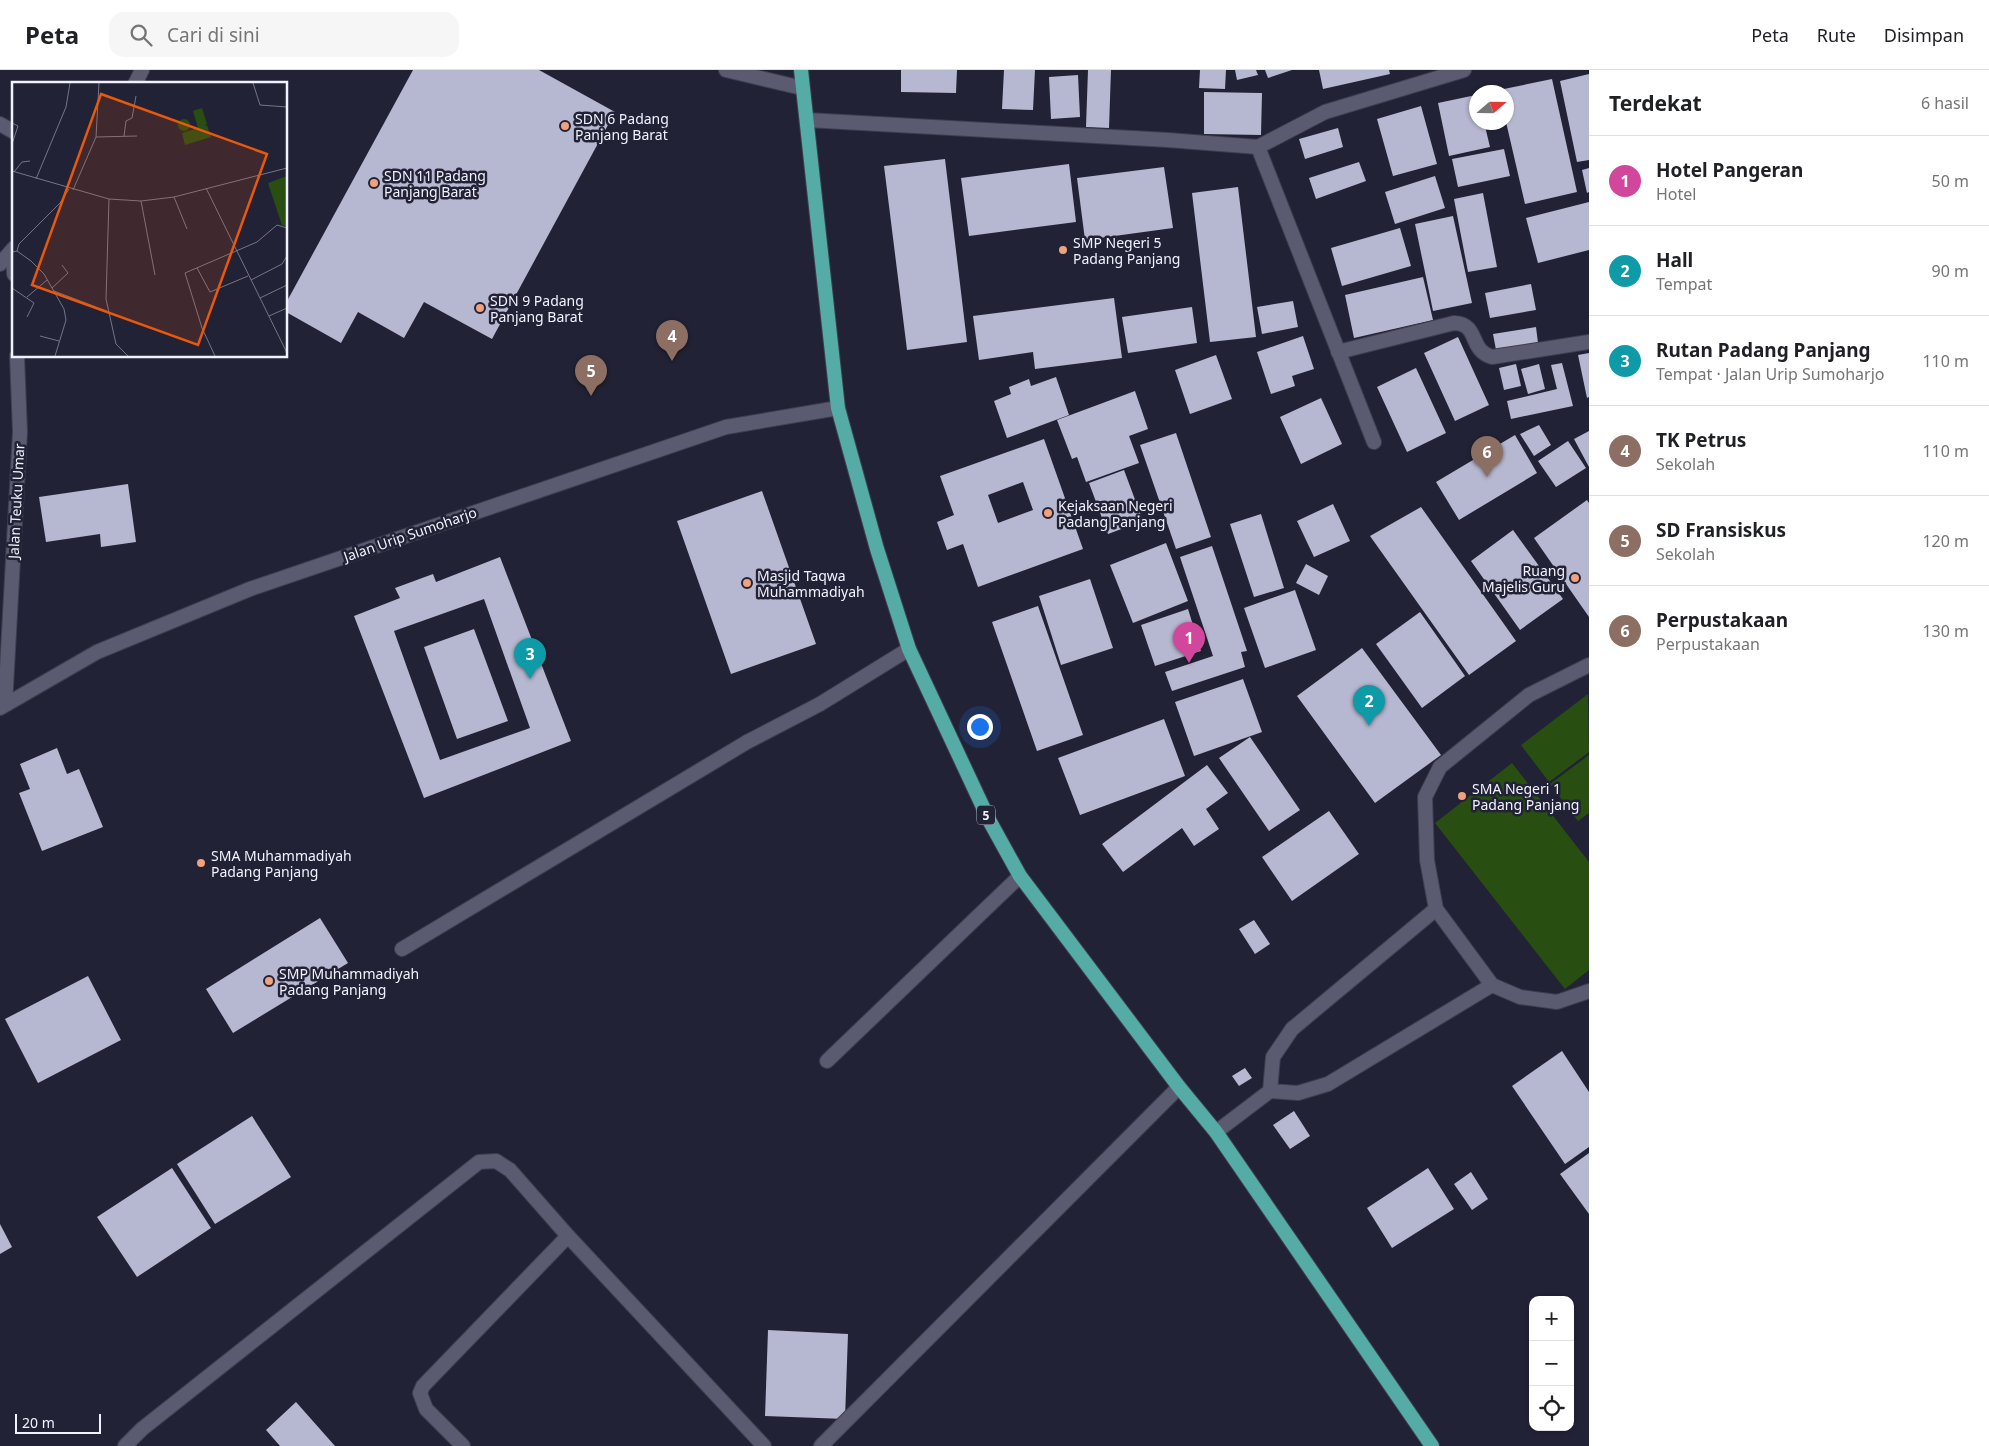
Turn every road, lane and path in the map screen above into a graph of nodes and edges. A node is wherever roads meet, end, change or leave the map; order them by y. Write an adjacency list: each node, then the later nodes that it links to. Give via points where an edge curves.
1 (142, 70): 5 (street)
2 (726, 70): 6 (street)
3 (801, 70): 6 (highway, 5)
4 (1464, 70): 10 (street, via 1325,112)
5 (135, 82)
6 (802, 88): 7 (highway, 5)
7 (807, 120): 10 (street); 16 (highway, 5)
8 (0, 124): 9 (street)
9 (12, 131)
10 (1258, 147): 14 (street)
11 (12, 250): 12 (street)
12 (0, 264)
13 (1589, 342): 14 (street, via 1492,357 1478,350 1464,323 1454,323)
14 (1338, 352): 17 (street)
15 (17, 358): 20 (street, Jalan Teuku Umar, via 20,432)
16 (838, 408): 18 (highway, 5); 20 (street, Jalan Urip Sumoharjo, via 726,427 250,589 97,652)
17 (1374, 442)
18 (909, 649): 21 (highway, 5, via 989,820); 23 (street)
19 (1589, 665): 22 (street, via 1529,695 1440,766 1425,797 1427,860)
20 (2, 707)
21 (1020, 876): 26 (street); 27 (highway, 5)
22 (1436, 909): 24 (street); 28 (street, via 1292,1029 1273,1057)
23 (402, 949)
24 (1492, 985): 25 (street, via 1520,997 1557,1002); 28 (street, via 1328,1084 1298,1093)
25 (1589, 990)
26 (827, 1061)
27 (1179, 1087): 29 (highway, 5); 34 (street)
28 (1270, 1091): 29 (street)
29 (1216, 1132): 35 (highway, 5)
30 (568, 1236): 31 (street, via 510,1170 496,1161 479,1162 142,1429); 32 (street, via 423,1386 420,1393 426,1409); 33 (street)
31 (125, 1446)
32 (462, 1446)
33 (764, 1446)
34 (820, 1446)
35 (1432, 1446)

